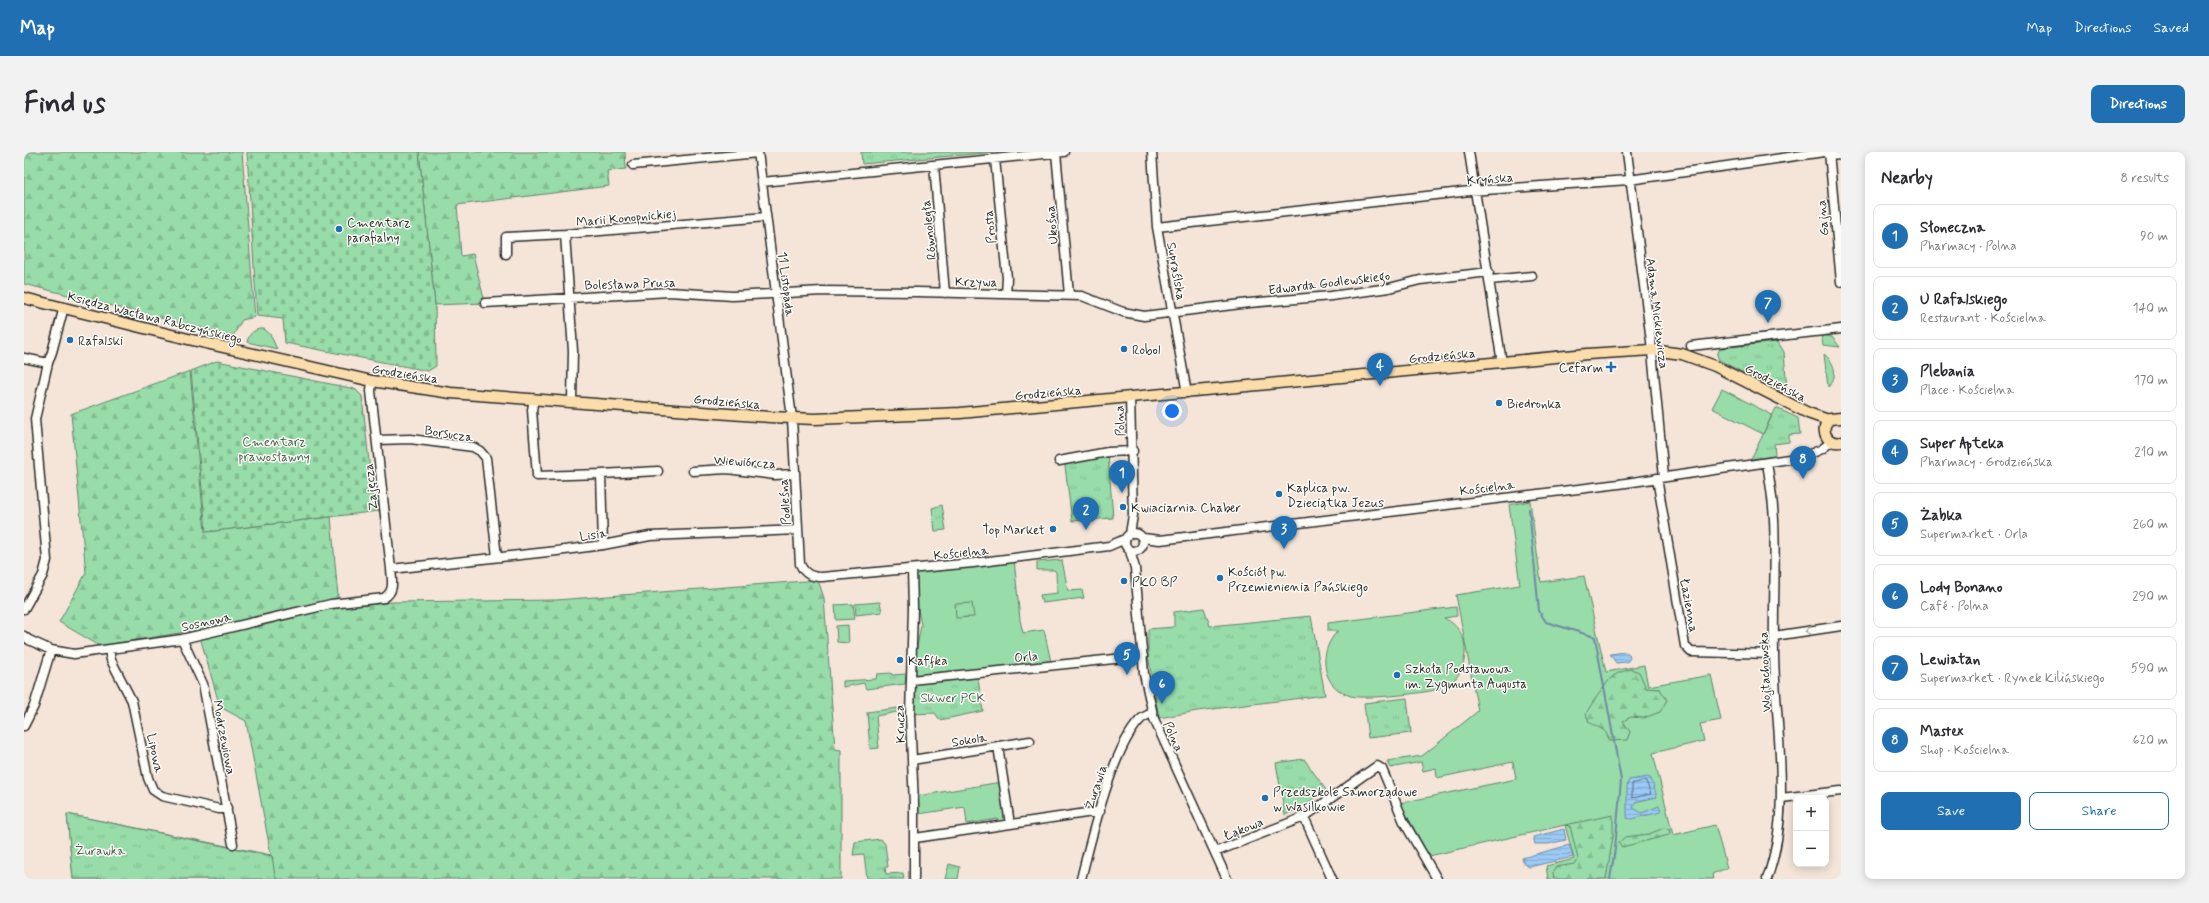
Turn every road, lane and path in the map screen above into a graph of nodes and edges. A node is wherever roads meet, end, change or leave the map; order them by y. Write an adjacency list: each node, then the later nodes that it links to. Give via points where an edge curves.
1 (1060, 152): 8 (street); 24 (street, Ukośna)
2 (1152, 152): 15 (street, Supraślska)
3 (1470, 152): 13 (street)
4 (1626, 152): 11 (street, Adama Mickiewicza)
5 (758, 153): 10 (street); 12 (street, 11 Listopada)
6 (1827, 153): 7 (street, Kryńska); 11 (street, Kryńska); 20 (street, Gajna)
7 (1841, 155)
8 (995, 159): 9 (street); 23 (street, Prosta, via 1007,278)
9 (934, 164): 12 (street); 21 (street, Równoległa)
10 (633, 165)
11 (1629, 180): 13 (street, Kryńska); 32 (street, Adama Mickiewicza)
12 (762, 182): 14 (street, 11 Listopada)
13 (1476, 191): 15 (street, Kryńska); 18 (street)
14 (766, 217): 16 (street, Marii Konopnickiej); 22 (street, 11 Listopada)
15 (1157, 227): 29 (street, Supraślska)
16 (565, 234): 17 (street, Marii Konopnickiej, via 506,237); 25 (street)
17 (506, 254)
18 (1489, 276): 19 (street, Edwarda Godlewskiego); 29 (street, Edwarda Godlewskiego, via 1420,280 1389,288 1339,295 1250,303); 36 (street)
19 (1532, 276)
20 (1841, 282)
21 (945, 293): 22 (street, Krzywa, via 822,291); 23 (street, Krzywa)
22 (776, 294): 25 (street, Bolesława Prusa, via 733,296 669,292); 43 (street, 11 Listopada)
23 (1006, 294): 24 (street, Krzywa)
24 (1069, 295): 29 (street, Krzywa, via 1082,296 1123,312 1144,316)
25 (570, 297): 27 (street, Bolesława Prusa); 41 (street)
26 (24, 298): 28 (main road, Księdza Wacława Rabczyńskiego)
27 (485, 303)
28 (64, 307): 34 (main road, Księdza Wacława Rabczyńskiego); 35 (street)
29 (1172, 314): 38 (street, Supraślska)
30 (1841, 328): 31 (street)
31 (1692, 346)
32 (1652, 350): 36 (main road, Grodzieńska); 44 (main road, Grodzieńska, via 1676,353 1704,361); 54 (street, Adama Mickiewicza)
33 (24, 358): 35 (street)
34 (279, 360): 37 (main road, Grodzieńska)
35 (48, 363): 63 (street, via 35,419 47,560 43,574)
36 (1502, 363): 38 (main road, Grodzieńska)
37 (372, 381): 40 (main road, Grodzieńska, via 451,393); 45 (street, Zajęcza)
38 (1187, 392): 39 (main road, Grodzieńska)
39 (1130, 397): 43 (main road, Grodzieńska, via 953,414 840,419); 47 (street, Polna)
40 (534, 399): 41 (main road, Grodzieńska); 52 (street, via 532,410 537,476)
41 (572, 401): 43 (main road, Grodzieńska)
42 (1841, 416): 44 (main road)
43 (792, 418): 53 (street, Podleśna)
44 (1826, 423): 46 (main road)
45 (377, 440): 58 (street, Borsucza, via 410,440 473,447 480,451 486,458); 59 (street, Zajęcza)
46 (1833, 440): 49 (street, Kościelna, via 1816,452 1803,457)
47 (1132, 451): 48 (street, via 1108,452); 56 (street, Polna)
48 (1059, 461)
49 (1767, 463): 54 (street, Kościelna); 66 (street, Wojtachowska, via 1774,519)
50 (658, 471): 52 (street)
51 (693, 471): 53 (street, Wiewiórcza, via 727,469 775,475)
52 (601, 474): 57 (street)
53 (794, 474): 55 (street, Podleśna)
54 (1660, 478): 56 (street, Kościelna); 70 (street, Łazienna, via 1685,646 1691,652)
55 (798, 530): 57 (street, Lisia, via 650,536); 61 (street, Podleśna, via 800,564 806,573)
56 (1134, 542): 60 (street, Kościelna); 71 (street, Polna)
57 (603, 545): 58 (street, Lisia)
58 (497, 557): 59 (street, Lisia)
59 (391, 569): 62 (street, Zajęcza)
60 (912, 569): 61 (street, Kościelna); 72 (street, Krucza, via 914,608)
61 (814, 577)
62 (393, 590): 67 (street, Sosnowa, via 384,598 331,604)
63 (24, 609)
64 (1841, 626): 66 (street, one-way to 66)
65 (24, 636): 68 (street, Sosnowa)
66 (1774, 636): 70 (street, Wojtachowska)
67 (182, 639): 69 (street, Sosnowa); 80 (street, Modrzewiowa, via 203,684)
68 (51, 650): 69 (street, Sosnowa, via 74,654); 74 (street, via 34,706)
69 (109, 650): 80 (street, Lipowa, via 111,660 132,702 148,778 153,790 162,796)
70 (1774, 654): 79 (street, Wojtachowska)
71 (1143, 656): 72 (street, Orla); 73 (street, Polna, via 1146,690)
72 (911, 680): 77 (street, Krucza)
73 (1152, 713): 81 (street, Żurawia, via 1138,721 1124,745); 86 (street, Polna, via 1169,756)
74 (25, 722)
75 (1030, 741): 76 (street, Sokola)
76 (998, 746): 77 (street, Sokola); 83 (street)
77 (912, 760): 84 (street, Krucza)
78 (1841, 791): 79 (street)
79 (1781, 798): 92 (street, Wojtachowska, via 1780,827)
80 (227, 808): 85 (street, Modrzewiowa)
81 (1100, 811): 83 (street); 88 (street, Żurawia)
82 (1304, 817): 86 (street, Łąkowa); 90 (street); 91 (street, Łąkowa, via 1377,766 1382,769 1404,822)
83 (1010, 824): 84 (street)
84 (915, 838): 87 (street, Krucza)
85 (233, 844)
86 (1215, 852): 89 (street, Polna)
87 (914, 879)
88 (1081, 879)
89 (1228, 879)
90 (1332, 879)
91 (1437, 879)
92 (1767, 879)

